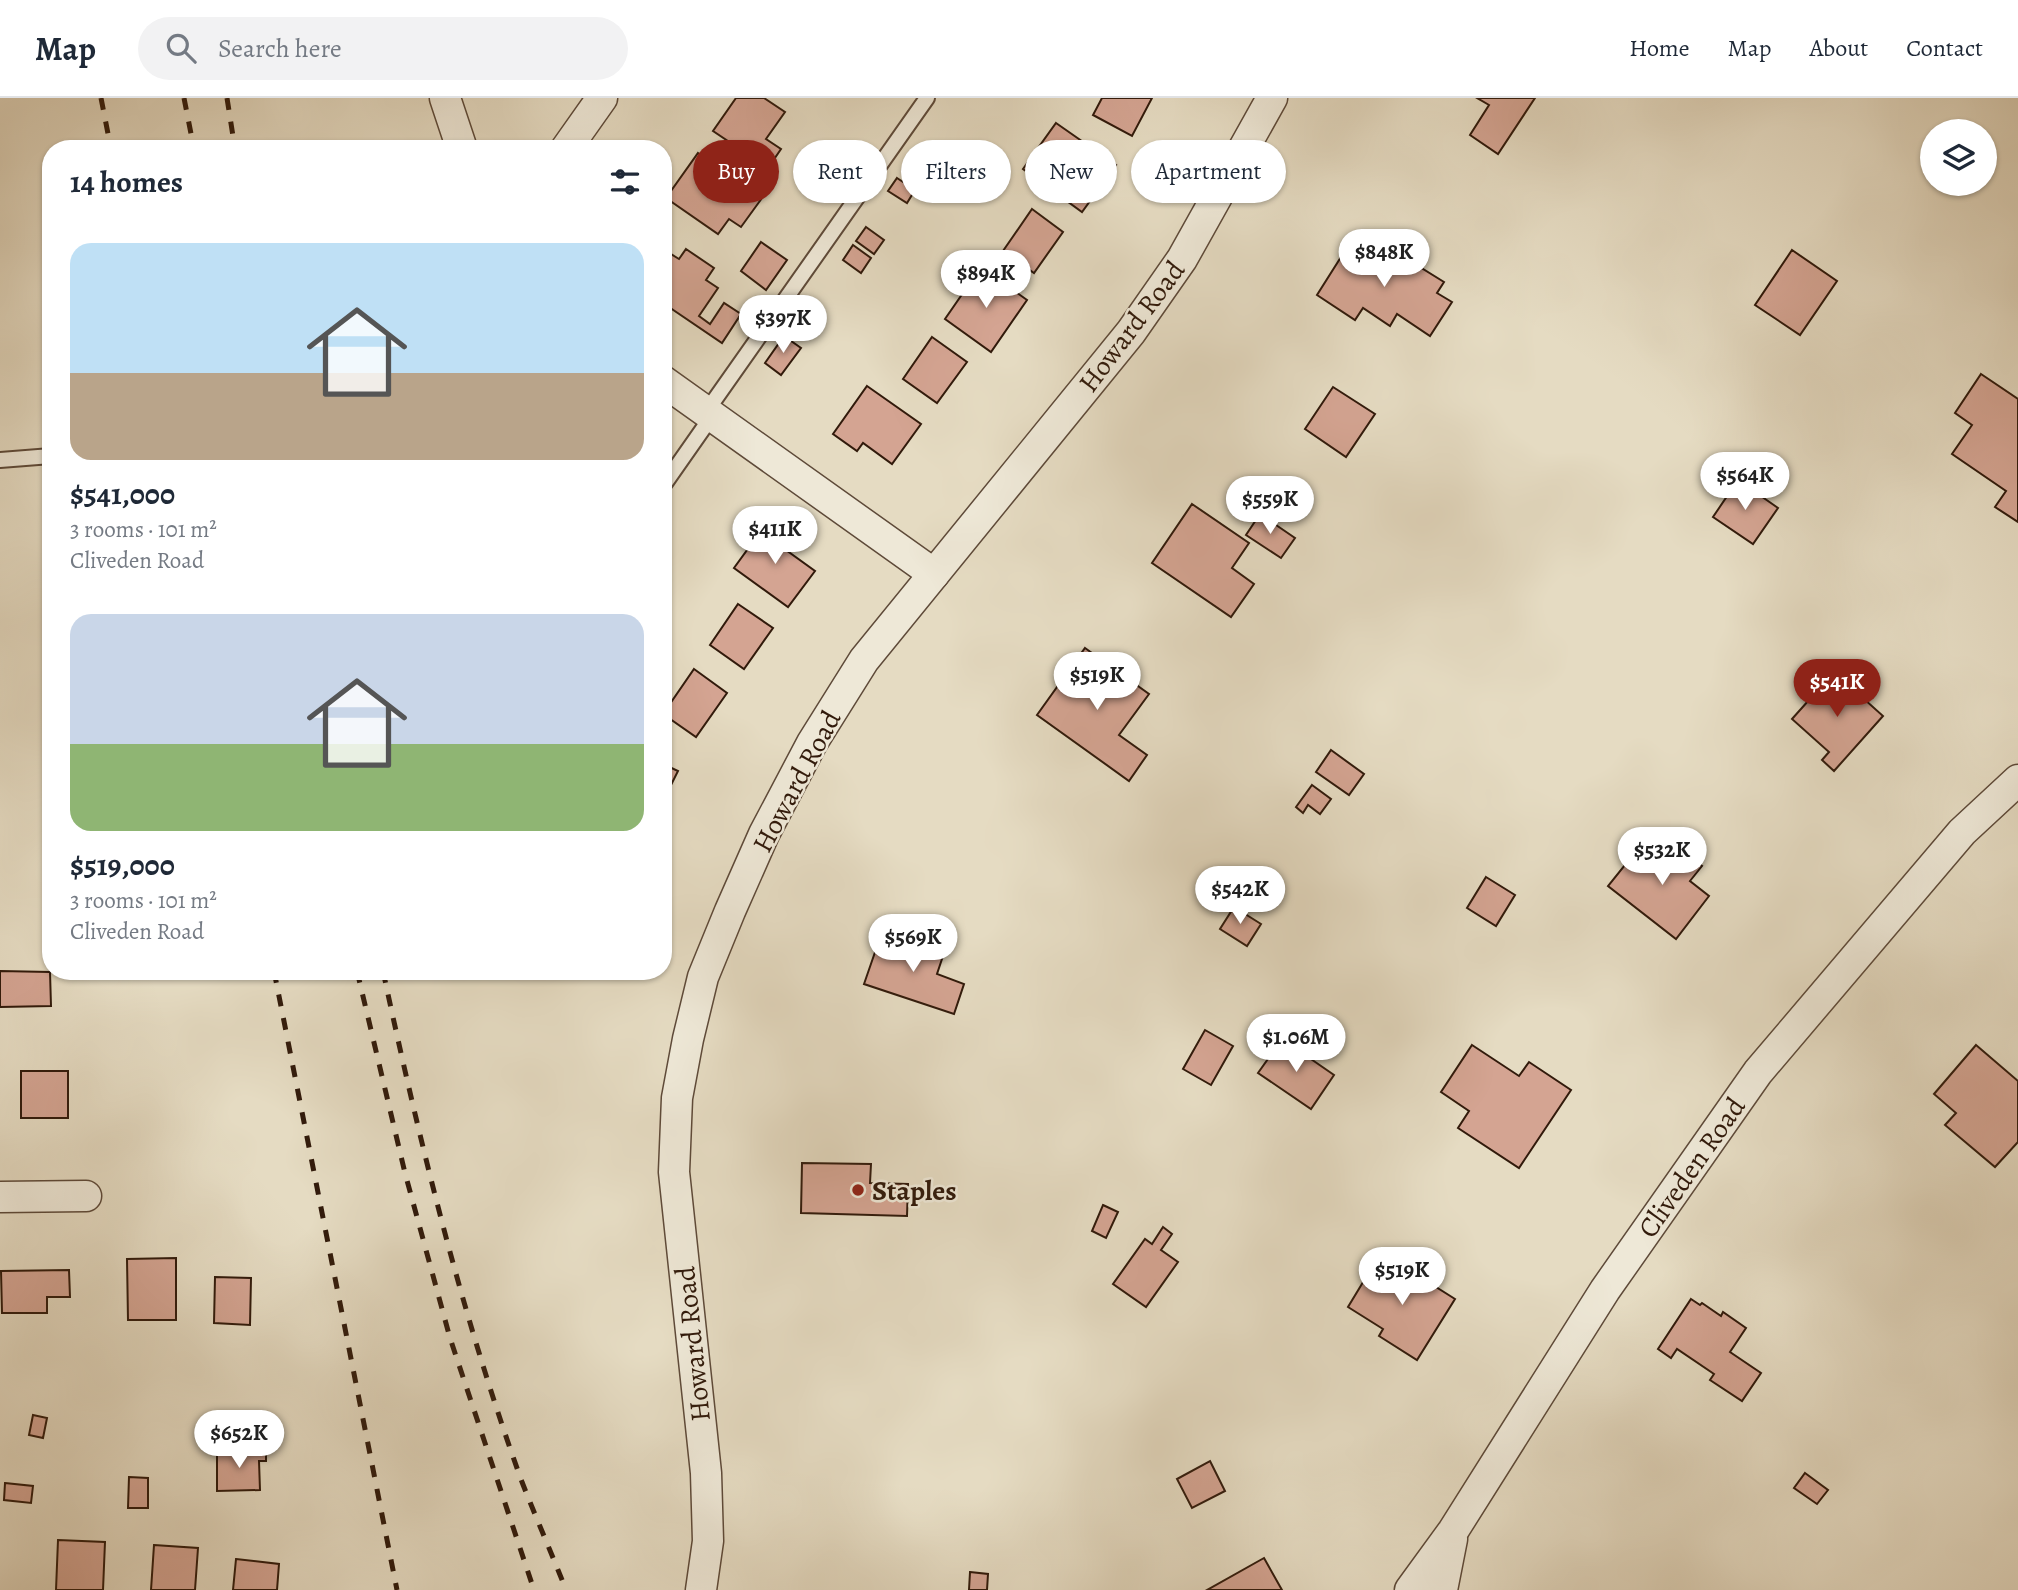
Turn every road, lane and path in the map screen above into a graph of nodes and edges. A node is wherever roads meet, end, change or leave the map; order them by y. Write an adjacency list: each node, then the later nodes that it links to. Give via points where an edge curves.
1 (445, 98): 5 (street)
2 (602, 98): 6 (street)
3 (927, 98): 8 (lane)
4 (1272, 98): 12 (street, Howard Road, via 1182,259 1139,321)
5 (459, 140)
6 (572, 140)
7 (672, 387): 8 (street)
8 (709, 414): 11 (lane); 12 (street)
9 (42, 457): 10 (lane)
10 (0, 460)
11 (672, 472)
12 (934, 574): 17 (street, Howard Road, via 864,660 764,834 704,977 688,1039 677,1098 674,1172 706,1473 708,1541)
13 (2018, 780): 16 (street, Cliveden Road, via 1962,832 1758,1072 1605,1290)
14 (86, 1196): 15 (street)
15 (0, 1197)
16 (1453, 1531): 18 (street, Cliveden Road); 19 (street)
17 (701, 1590)
18 (1410, 1590)
19 (1441, 1590)

